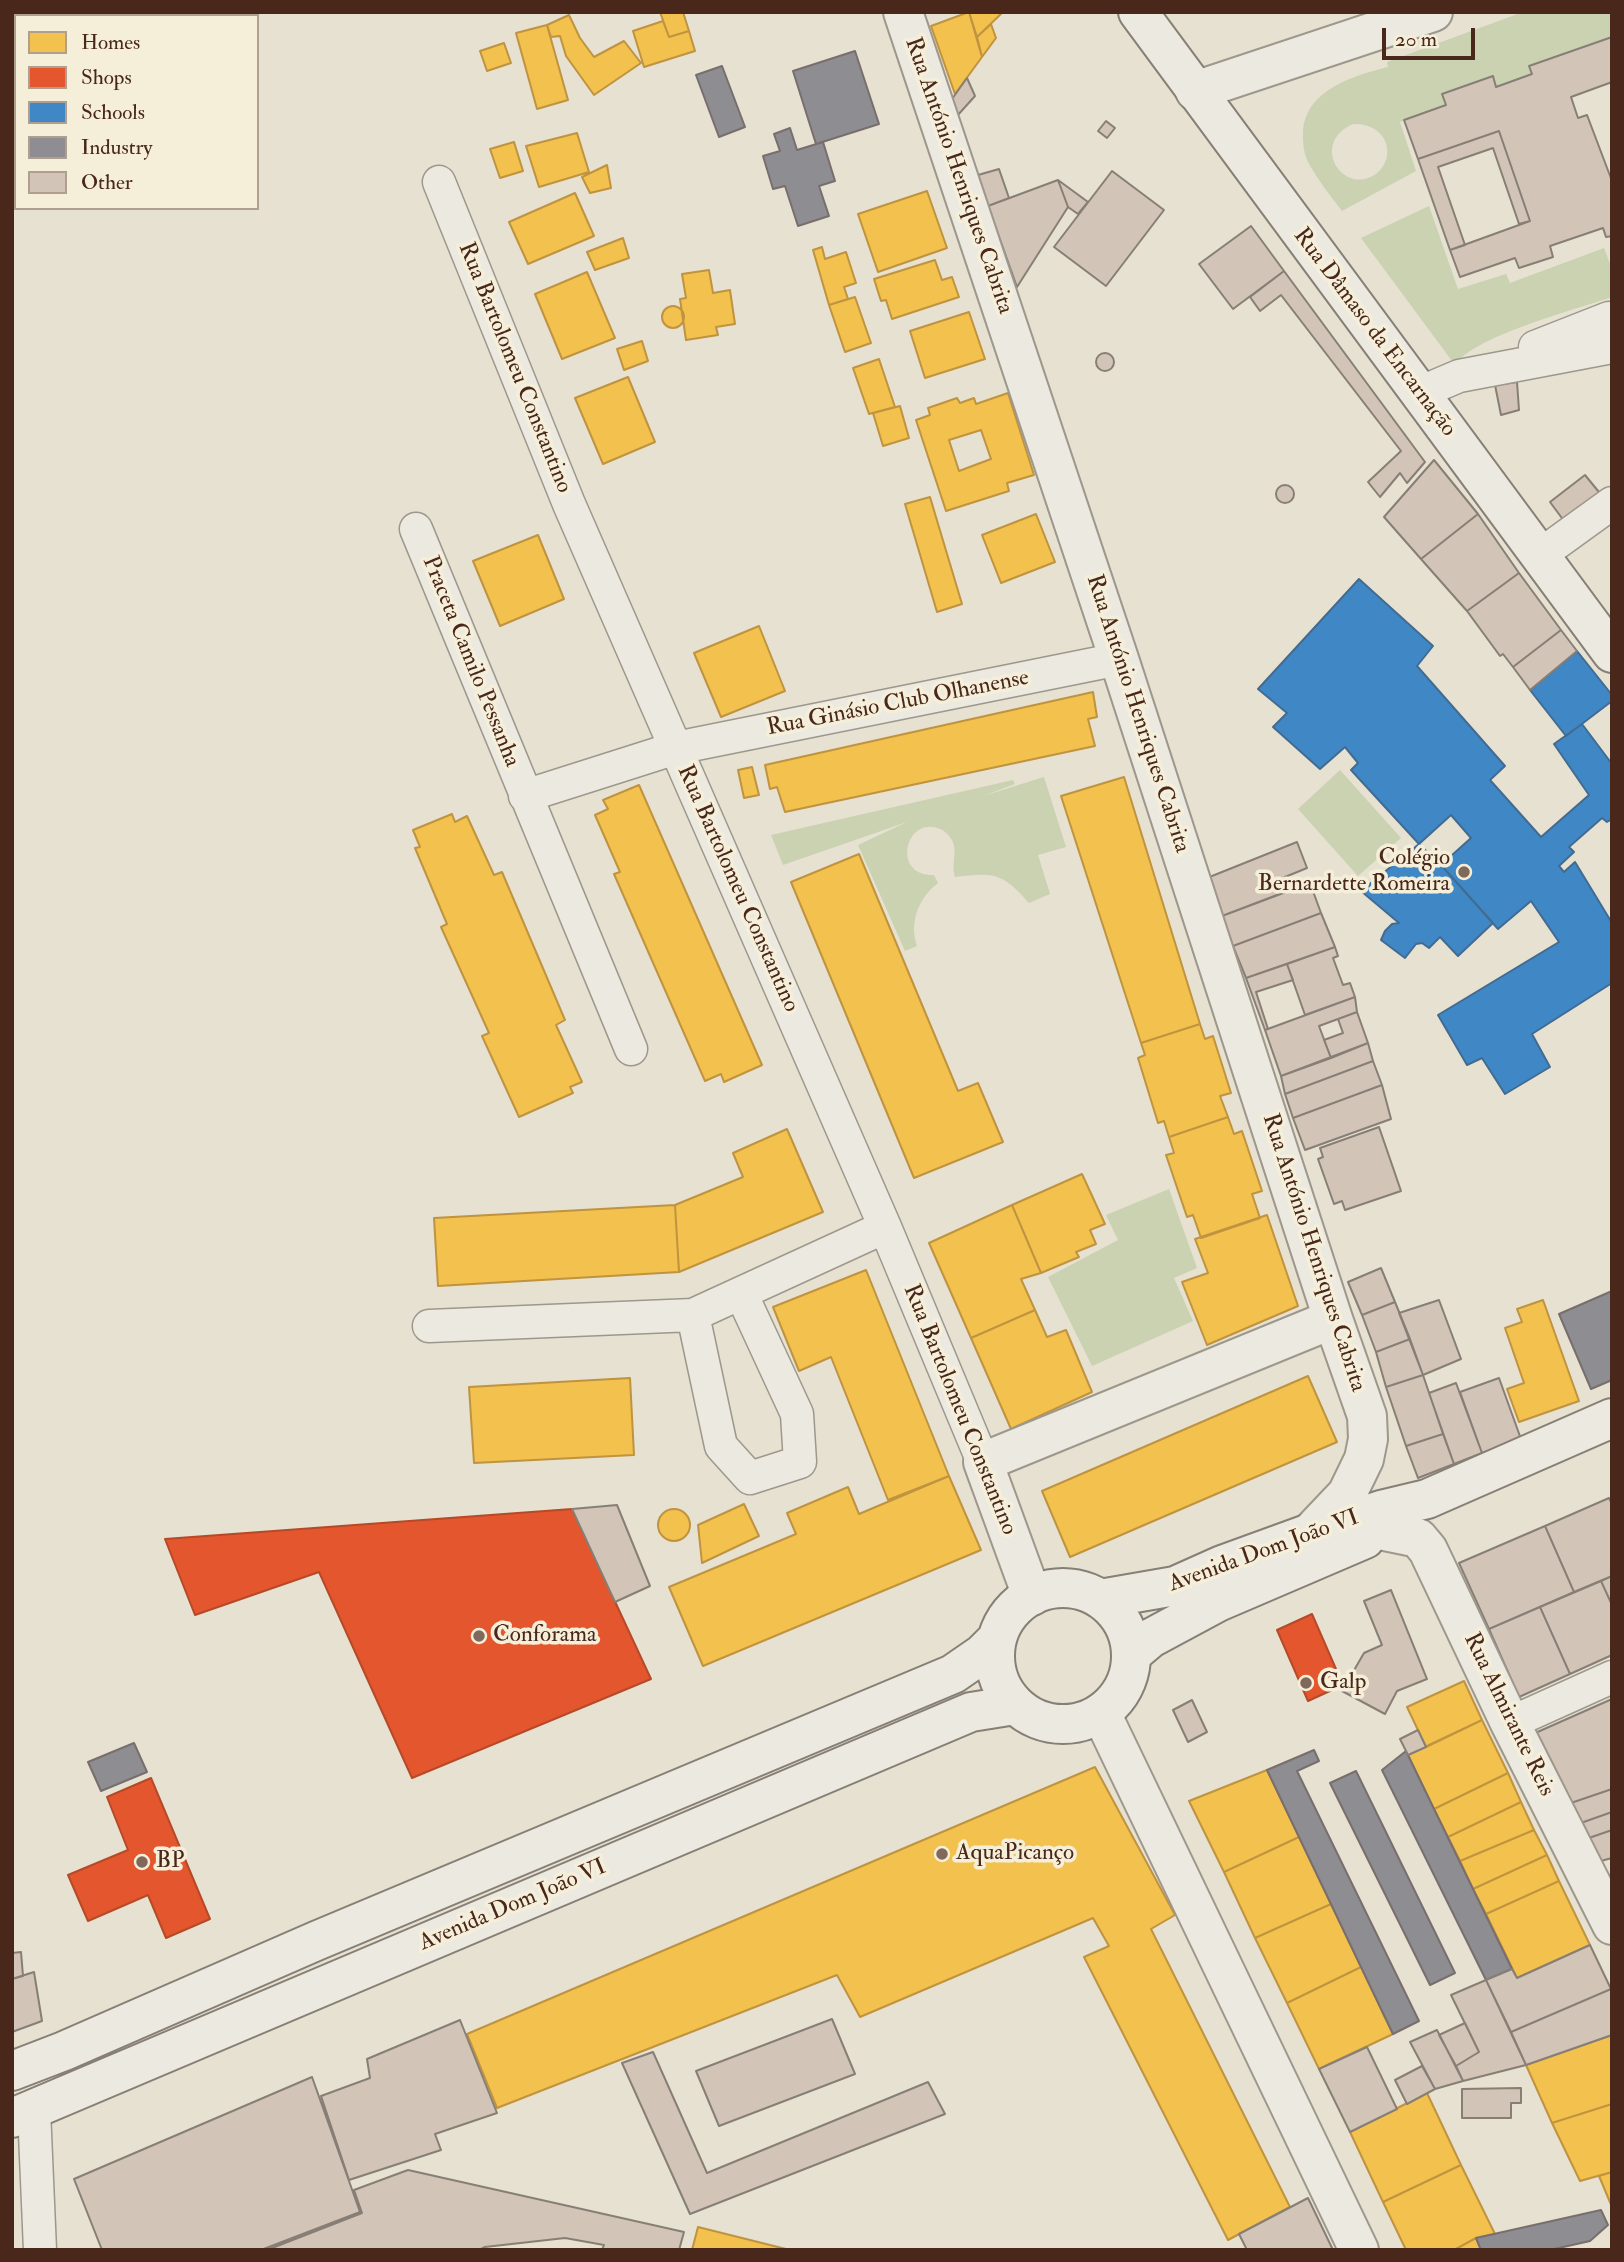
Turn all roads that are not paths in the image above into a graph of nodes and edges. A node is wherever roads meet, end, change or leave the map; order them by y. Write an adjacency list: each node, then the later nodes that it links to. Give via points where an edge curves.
1 (903, 12): 12 (main road, Rua António Henriques Cabrita)
2 (1138, 12): 4 (main road, Rua Dâmaso da Encarnação)
3 (1433, 12): 4 (main road)
4 (1195, 91): 7 (main road, Rua Dâmaso da Encarnação)
5 (439, 183): 13 (street, Rua Bartolomeu Constantino, via 569,505)
6 (1610, 333): 7 (street, via 1505,367 1459,376)
7 (1419, 393): 10 (main road, Rua Dâmaso da Encarnação)
8 (1612, 503): 10 (street)
9 (416, 529): 14 (street, Praceta Camilo Pessanha)
10 (1540, 555): 11 (main road, Rua Dâmaso da Encarnação)
11 (1612, 653)
12 (1119, 659): 13 (street, Rua Ginásio Club Olhanense); 19 (main road, Rua António Henriques Cabrita)
13 (676, 748): 14 (street, Praceta Camilo Pessanha); 16 (street, Rua Bartolomeu Constantino)
14 (525, 796): 15 (street, Praceta Camilo Pessanha)
15 (631, 1049)
16 (885, 1227): 17 (street); 22 (street, Rua Bartolomeu Constantino)
17 (741, 1293): 18 (street); 18 (street, via 797,1414 800,1462 750,1478 721,1446)
18 (693, 1315): 20 (street)
19 (1333, 1319): 22 (main road); 25 (main road, Rua António Henriques Cabrita, via 1367,1416 1368,1438 1358,1477 1348,1494)
20 (429, 1326)
21 (1612, 1418): 23 (main road, Avenida Dom João VI)
22 (983, 1462): 26 (main road, Rua Bartolomeu Constantino)
23 (1427, 1499): 24 (main road, Avenida Dom João VI); 25 (main road, Avenida Dom João VI)
24 (1384, 1531): 29 (main road, Avenida Dom João VI, via 1217,1602 1151,1638); 33 (main road, Rua Almirante Reis, via 1418,1538 1428,1550)
25 (1310, 1533): 27 (main road, Avenida Dom João VI, via 1175,1586)
26 (1032, 1596): 27 (main road, via 1055,1589 1078,1590); 28 (main road, via 1011,1614)
27 (1100, 1599): 29 (main road, via 1116,1613)
28 (997, 1639): 31 (main road, via 999,1678); 36 (main road, Avenida Dom João VI, via 953,1674)
29 (1132, 1654): 32 (main road, via 1129,1677 1118,1697)
30 (1612, 1677): 33 (street)
31 (1016, 1704): 32 (main road, via 1042,1720 1059,1724 1079,1723); 37 (main road, Avenida Dom João VI, via 971,1712)
32 (1101, 1713): 39 (main road)
33 (1510, 1723): 34 (main road, Rua Almirante Reis)
34 (1603, 1883): 35 (main road, Rua Almirante Reis)
35 (1612, 1925)
36 (12, 2071)
37 (23, 2114): 38 (street)
38 (40, 2250)
39 (1359, 2250)

